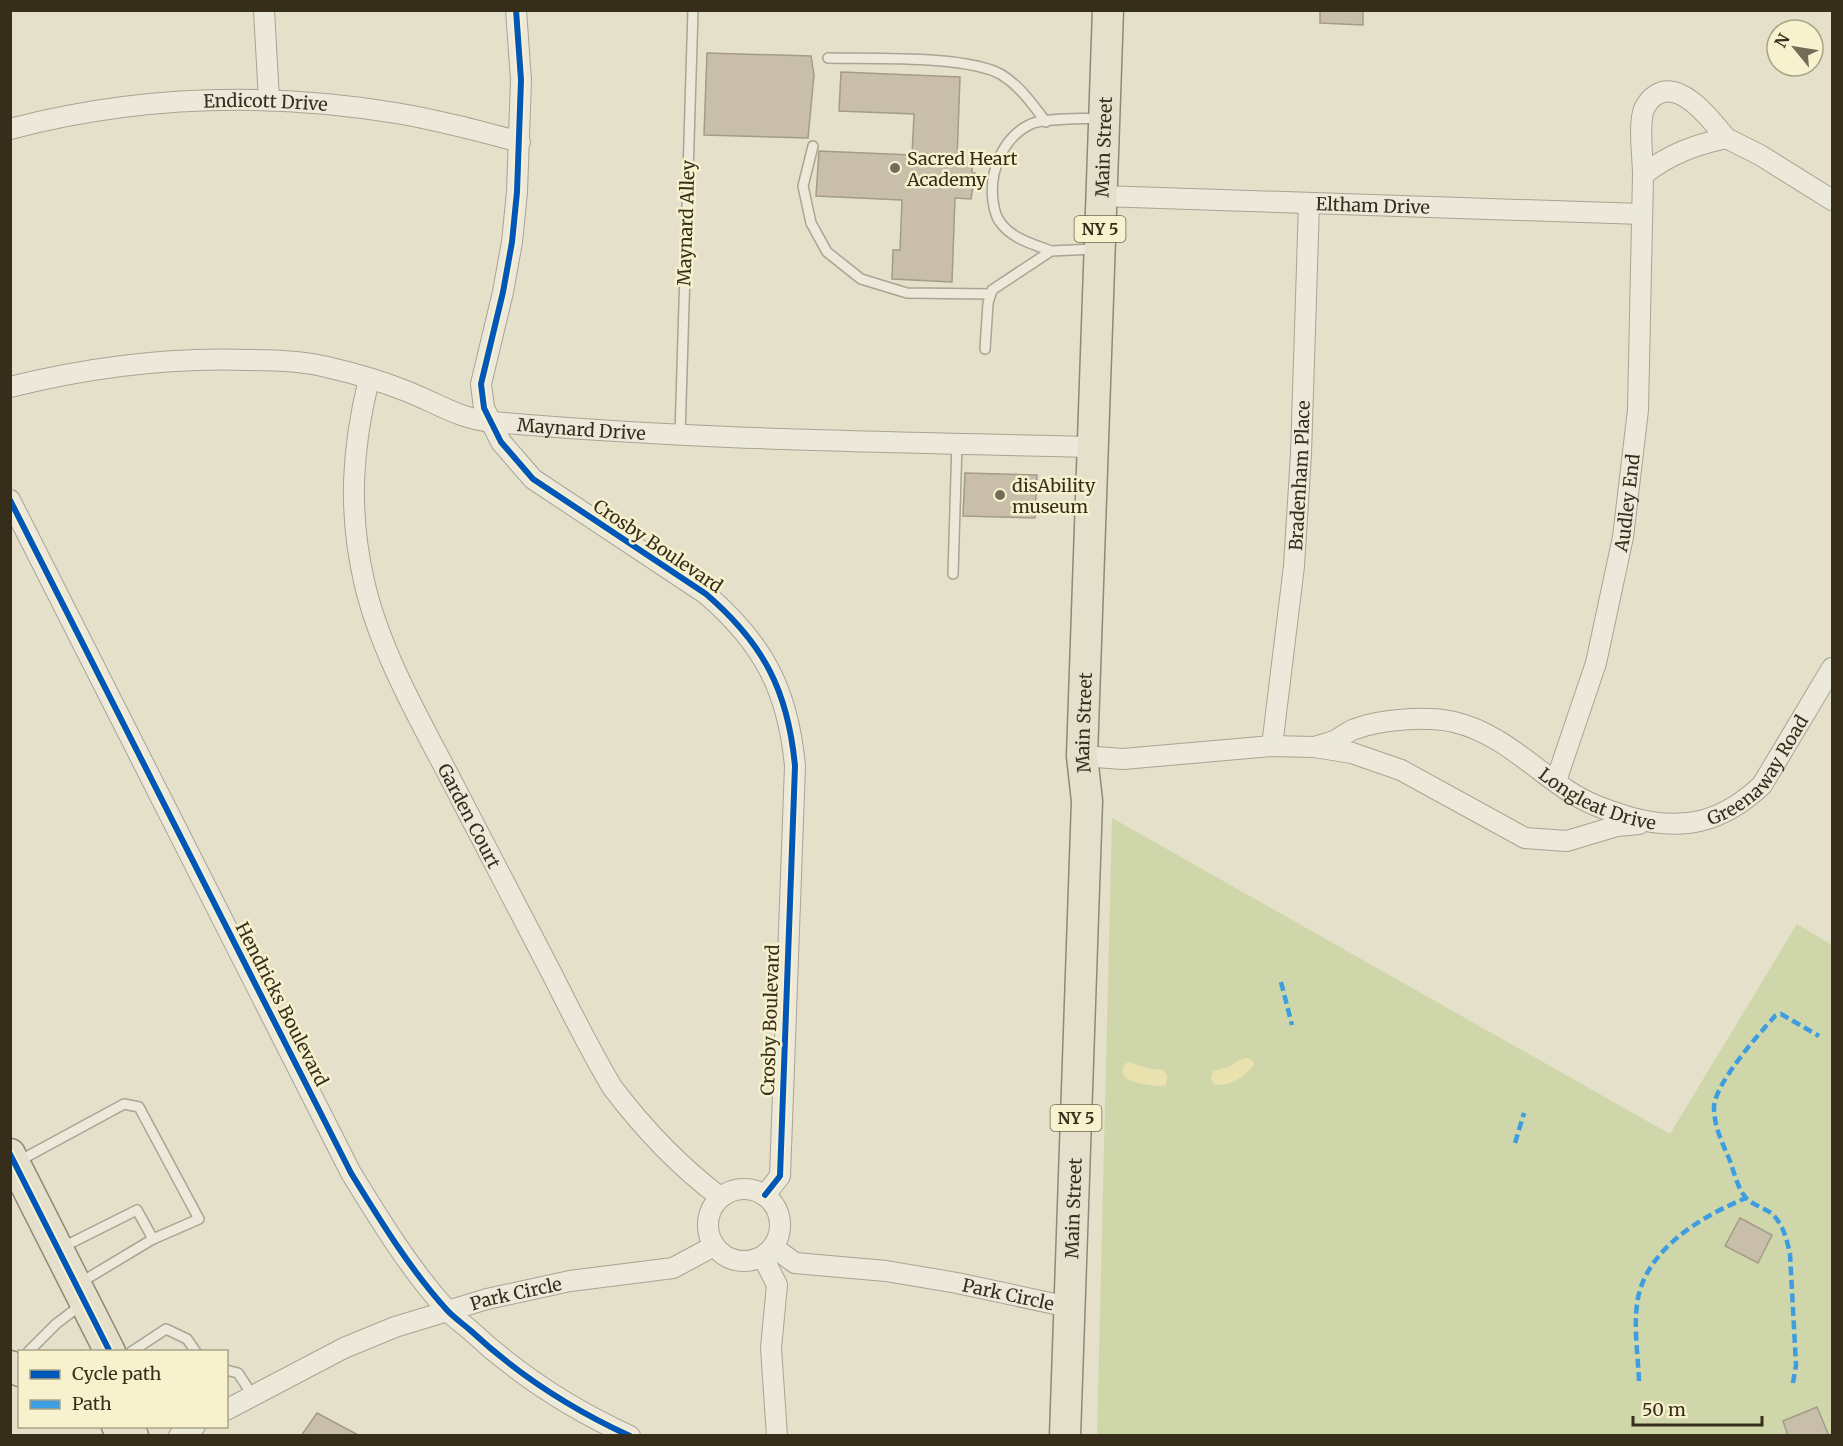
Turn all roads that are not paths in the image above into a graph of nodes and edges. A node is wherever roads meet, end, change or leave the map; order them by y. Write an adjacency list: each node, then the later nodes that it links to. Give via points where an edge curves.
1 (264, 10): 6 (street)
2 (516, 10): 11 (street, Crosby Boulevard)
3 (693, 10): 25 (lane, Maynard Alley)
4 (1108, 10): 7 (main road, Main Street / NY 5)
5 (828, 58): 8 (lane, via 957,63 982,68 1000,74 1020,89)
6 (269, 100): 9 (street, Endicott Drive, via 149,104); 11 (street, Endicott Drive, via 396,113)
7 (1104, 117): 8 (lane); 14 (main road, Main Street / NY 5)
8 (1046, 122): 19 (lane, via 1033,122 1017,132 996,164 991,186 999,222 1013,235)
9 (10, 129)
10 (1726, 138): 13 (street, via 1688,147); 13 (street, via 1689,100 1676,92 1663,91 1650,99 1644,110); 15 (street)
11 (520, 142): 24 (street, Crosby Boulevard, via 512,242 481,384 484,408)
12 (813, 146): 20 (lane, via 802,186 811,223 827,252 861,279 907,293)
13 (1643, 175): 17 (street)
14 (1101, 196): 16 (street, Eltham Drive); 18 (main road, Main Street / NY 5)
15 (1833, 200)
16 (1309, 204): 17 (street, Eltham Drive); 31 (street, Bradenham Place, via 1301,454)
17 (1642, 214): 34 (street, Audley End, via 1638,410 1623,537 1596,663)
18 (1100, 249): 19 (lane); 27 (main road, Main Street / NY 5)
19 (1052, 250): 20 (lane, via 1005,280)
20 (991, 294): 21 (lane)
21 (985, 349)
22 (369, 379): 23 (street, Maynard Drive, via 323,366 219,358 114,365); 24 (street, Maynard Drive, via 454,414); 38 (street, Garden Court, via 354,466 353,506 357,546 374,618 493,861 612,1087 632,1114 693,1177)
23 (10, 387)
24 (491, 422): 25 (street, Maynard Drive); 37 (street, Crosby Boulevard, via 501,442 533,479 706,594 729,614 765,660 786,708 795,766 780,1176)
25 (680, 435): 26 (street, Maynard Drive)
26 (957, 443): 27 (street, Maynard Drive); 29 (lane)
27 (1093, 447): 33 (main road, Main Street / NY 5)
28 (10, 500): 45 (street, Hendricks Boulevard, via 351,1173 380,1221)
29 (954, 574)
30 (1833, 668): 35 (street, Greenaway Road, via 1762,785 1748,799 1710,819 1686,824)
31 (1272, 746): 32 (street, Longleat Drive); 33 (street, Longleat Drive, via 1123,759)
32 (1314, 747): 34 (street, Longleat Drive, via 1376,724 1403,720 1455,722 1509,747); 35 (street, Longleat Drive, via 1352,753 1401,770 1525,838 1567,840 1617,826)
33 (1083, 756): 44 (main road, Main Street / NY 5, via 1087,801)
34 (1556, 781): 35 (street, Longleat Drive, via 1604,810)
35 (1651, 823)
36 (13, 1158): 39 (lane, via 124,1104 139,1107 199,1219); 41 (main road)
37 (765, 1195): 38 (street, via 737,1189); 42 (street, via 779,1214 780,1225 778,1237)
38 (720, 1197): 40 (street, via 708,1215 707,1226)
39 (153, 1239): 41 (lane, via 137,1210); 43 (lane)
40 (714, 1246): 42 (street, via 731,1260 742,1262 753,1261); 45 (street, Park Circle, via 673,1268 570,1281)
41 (58, 1250): 43 (main road)
42 (768, 1252): 44 (street, Park Circle, via 795,1263 886,1271); 58 (street, via 777,1284 771,1348)
43 (81, 1294): 46 (main road); 48 (lane)
44 (1069, 1307): 59 (main road, Main Street / NY 5)
45 (447, 1310): 51 (street, Park Circle, via 344,1348); 57 (street, Hendricks Boulevard, via 521,1374 571,1406)
46 (105, 1346)
47 (145, 1348): 49 (lane, via 166,1329 187,1339)
48 (32, 1350)
49 (195, 1350)
50 (228, 1370): 51 (lane, via 238,1373)
51 (253, 1396): 52 (street, Park Circle)
52 (228, 1409)
53 (120, 1428): 55 (main road)
54 (192, 1428): 56 (street)
55 (133, 1436)
56 (179, 1436)
57 (630, 1436)
58 (777, 1436)
59 (1065, 1436)

